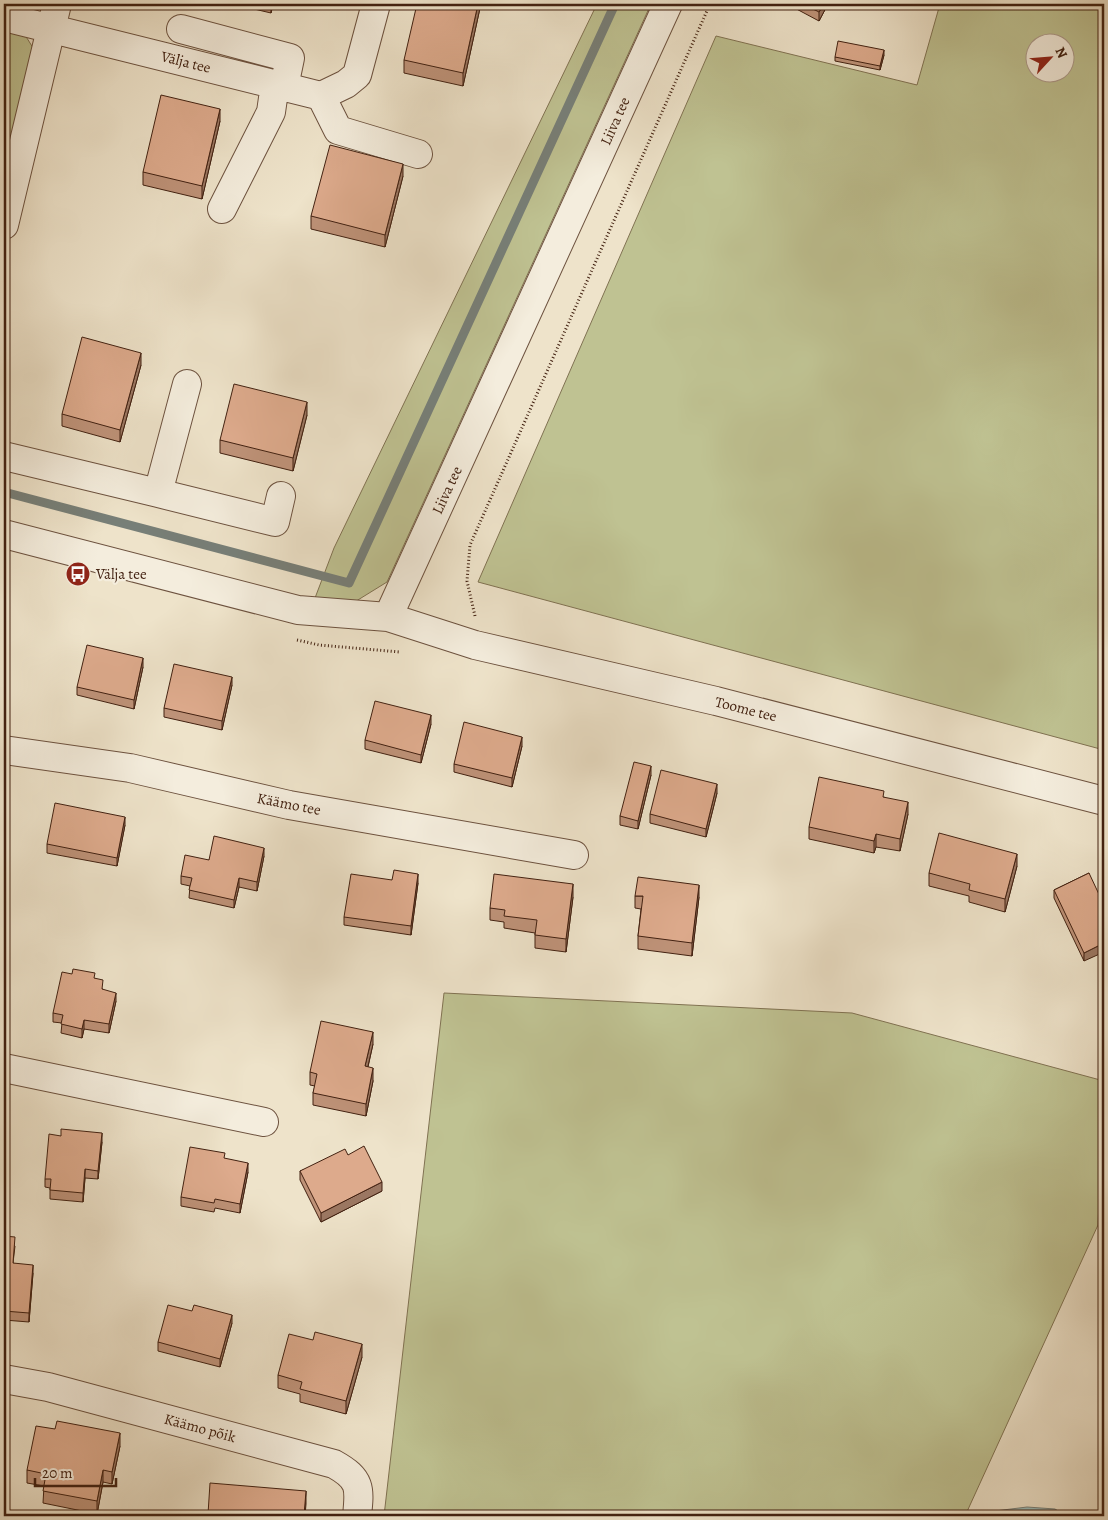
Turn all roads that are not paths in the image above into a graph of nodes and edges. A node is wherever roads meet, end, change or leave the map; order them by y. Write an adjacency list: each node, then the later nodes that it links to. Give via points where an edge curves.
1 (376, 4): 7 (street, via 357,75)
2 (668, 4): 16 (street, Liiva tee)
3 (54, 16): 4 (street, Välja tee); 6 (street, Välja tee); 10 (street)
4 (4, 17)
5 (181, 29): 6 (street, via 290,58)
6 (280, 85): 7 (street, Välja tee); 9 (street, via 271,112)
7 (321, 96): 8 (street, via 338,130)
8 (418, 154)
9 (222, 209)
10 (4, 225)
11 (187, 384): 13 (street)
12 (4, 456): 13 (street)
13 (158, 493): 14 (street, via 276,522)
14 (281, 496)
15 (4, 534): 16 (street, via 298,610)
16 (388, 617): 18 (street, Toome tee, via 475,644 762,713)
17 (4, 750): 19 (street, Käämo tee, via 130,768 289,805)
18 (1104, 801)
19 (574, 855)
20 (4, 1068): 21 (street)
21 (264, 1122)
22 (4, 1379): 23 (street, Käämo põik, via 48,1387 334,1464 356,1480 360,1490)
23 (357, 1516)

